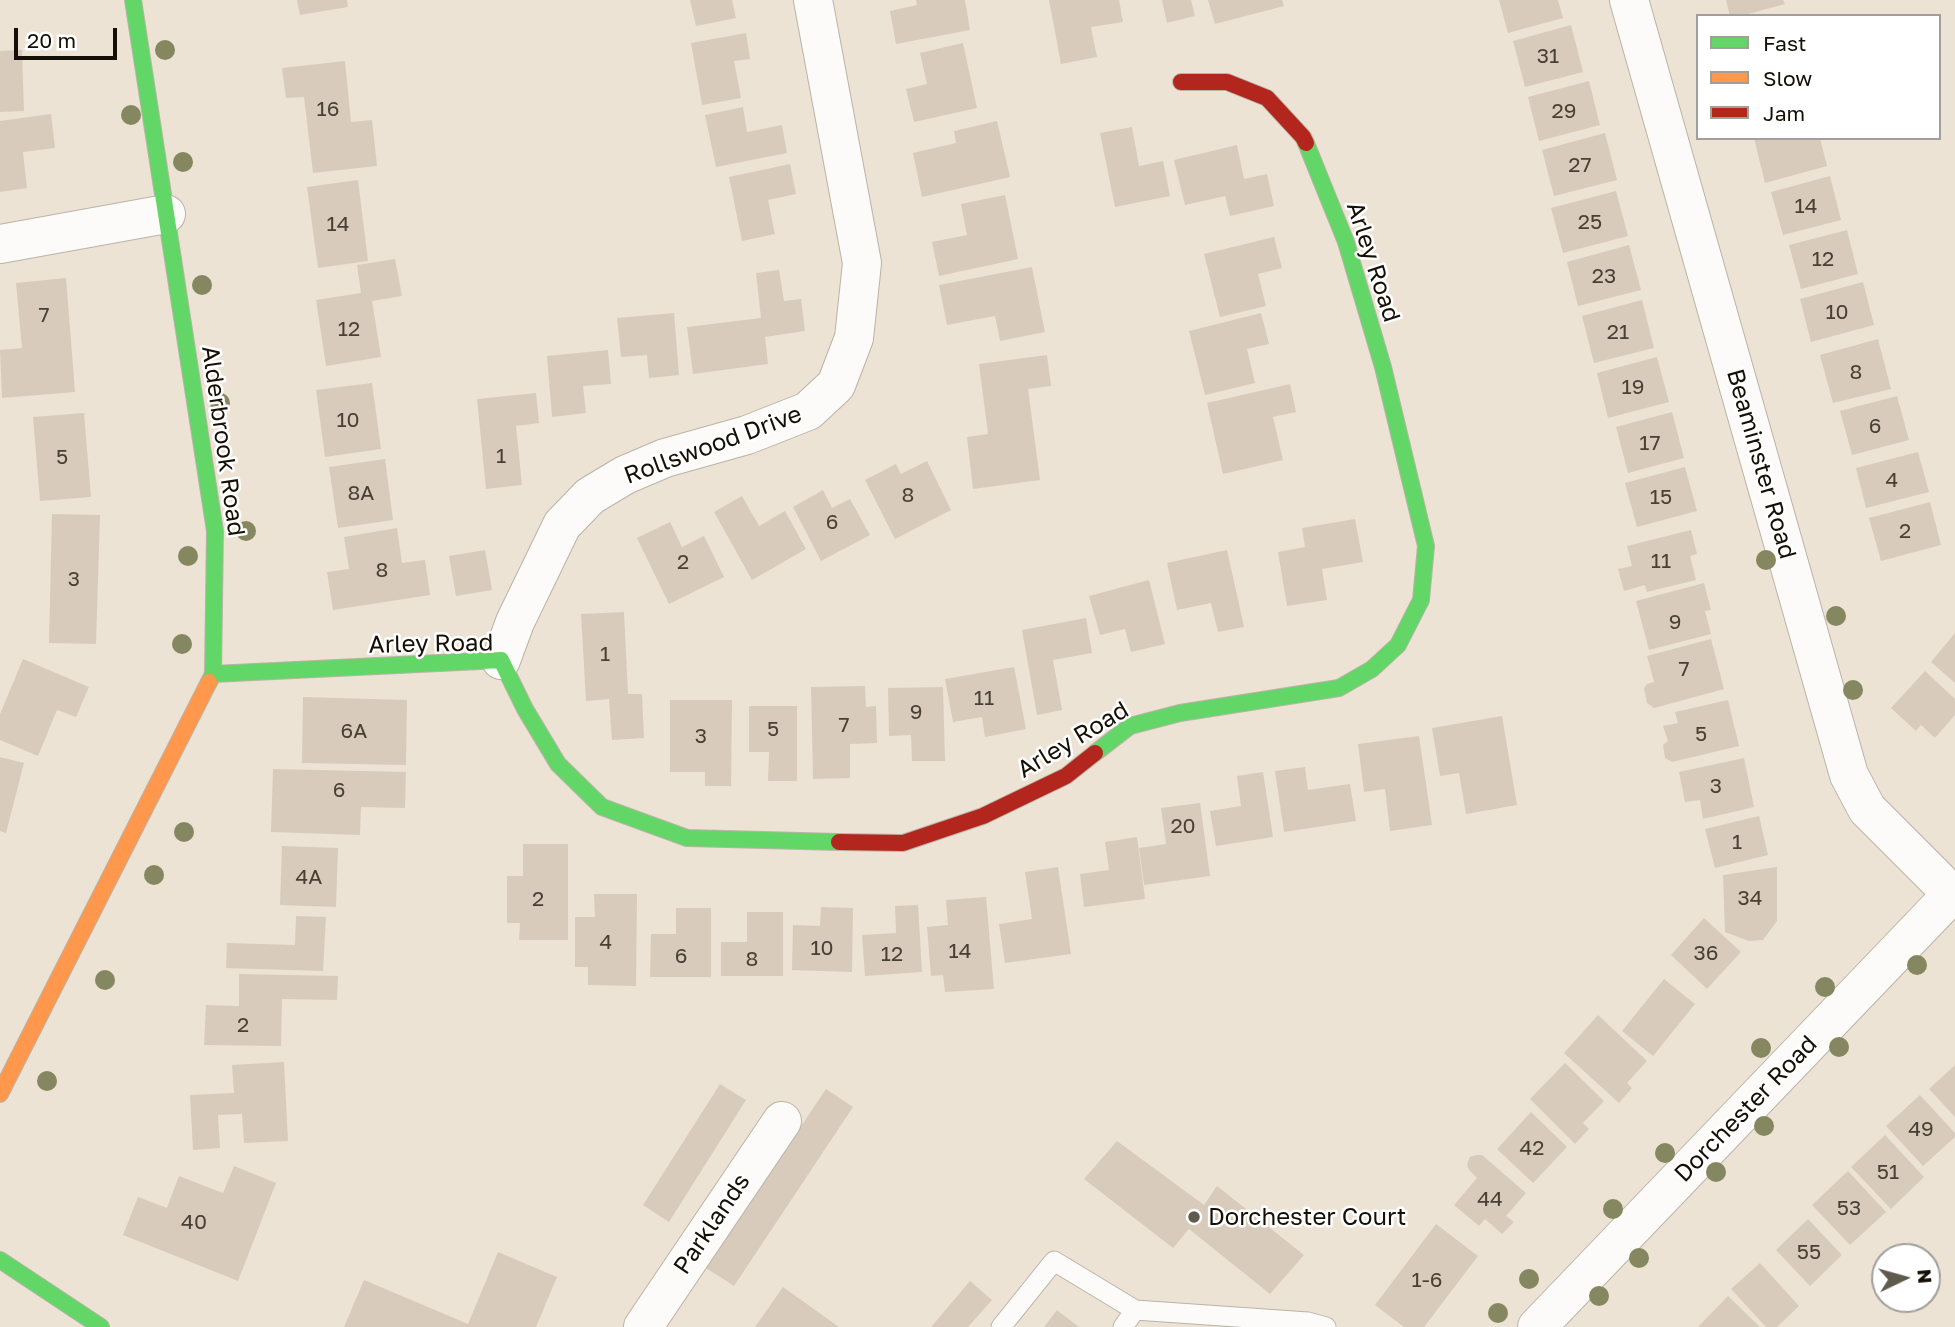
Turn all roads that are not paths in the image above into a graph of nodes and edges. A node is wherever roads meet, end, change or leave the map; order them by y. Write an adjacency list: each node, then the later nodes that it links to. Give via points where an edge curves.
1 (133, 0): 5 (street, Alderbrook Road)
2 (813, 0): 7 (street, Rollswood Drive, via 862,263 854,338 836,385 808,411 747,435 664,458 590,496 562,525)
3 (1629, 0): 9 (street, Beaminster Road, via 1849,775 1867,809)
4 (1181, 82): 7 (street, Arley Road, via 1227,82 1267,98 1303,138 1346,242 1426,546 1422,600 1398,645 1372,669 1339,688 1180,713 1130,726 1066,776 984,816 903,843 687,838 602,807 558,764)
5 (166, 214): 6 (street); 8 (street, Alderbrook Road, via 215,531)
6 (0, 244)
7 (501, 660): 8 (street, Arley Road)
8 (213, 674): 10 (street, Alderbrook Road)
9 (1954, 893): 19 (street, Dorchester Road)
10 (0, 1094)
11 (782, 1121): 15 (street, Parklands)
12 (0, 1260): 14 (street)
13 (1135, 1310): 16 (lane, via 1054,1261); 17 (lane); 18 (lane)
14 (101, 1327)
15 (643, 1327)
16 (1001, 1327)
17 (1123, 1327)
18 (1326, 1327)
19 (1537, 1327)

